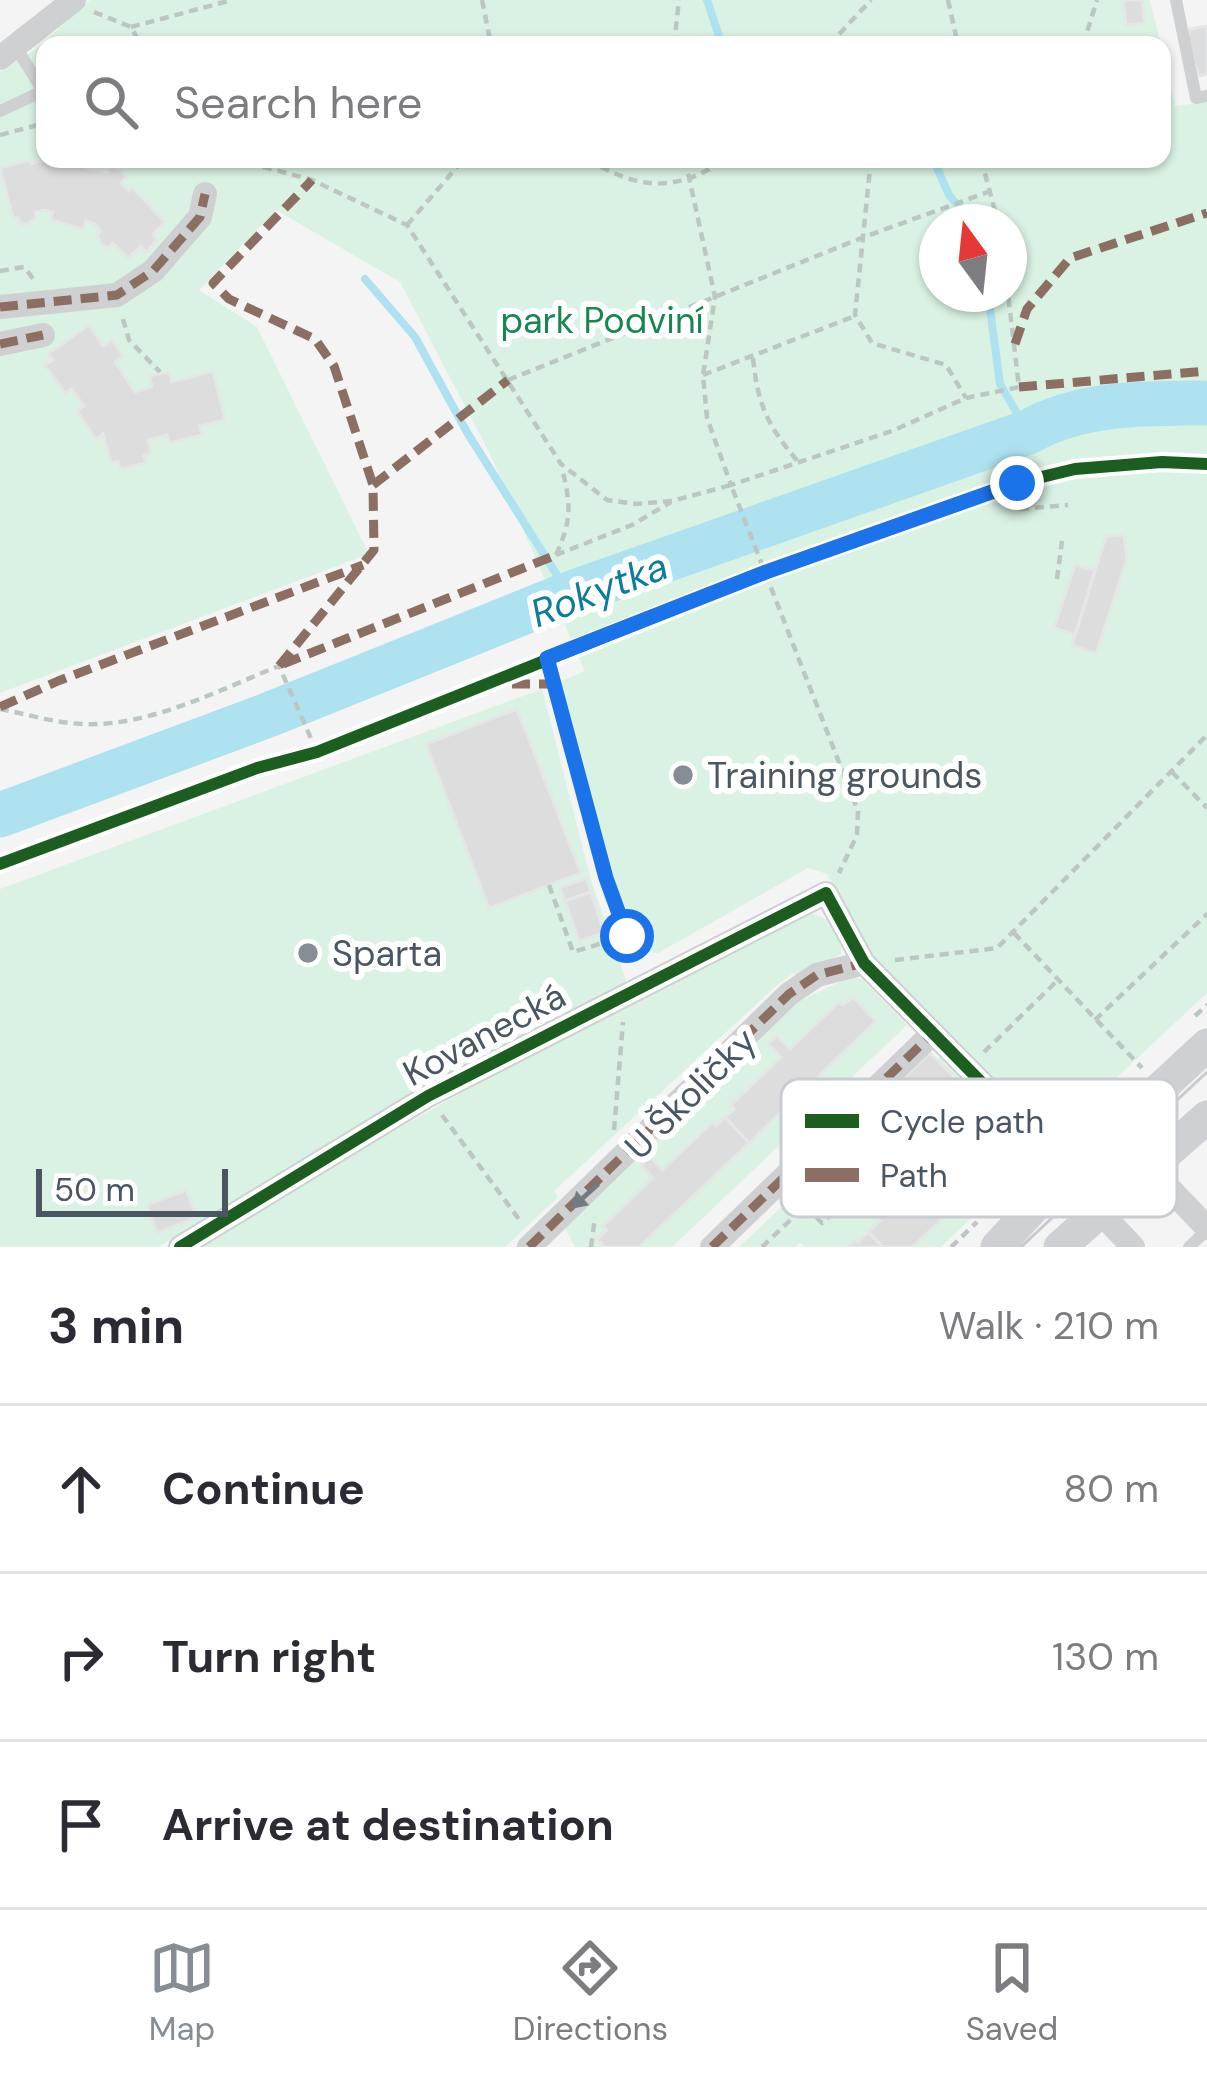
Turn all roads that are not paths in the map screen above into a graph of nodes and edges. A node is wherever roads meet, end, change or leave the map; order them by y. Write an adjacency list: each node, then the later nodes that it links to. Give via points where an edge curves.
1 (1176, 0): 6 (lane, via 1196,98)
2 (73, 2): 3 (street)
3 (9, 54): 4 (lane)
4 (36, 83)
5 (36, 94): 7 (lane)
6 (1207, 96)
7 (0, 111)
8 (205, 194): 9 (street, via 200,218 153,271 116,295)
9 (0, 307)
10 (43, 335): 11 (street)
11 (0, 344)
12 (864, 963): 13 (street); 26 (street, U Školičky, one-way to 26, via 817,975 789,994); 27 (street, Kovanecká, via 826,892 428,1096)
13 (933, 1033): 15 (street); 16 (street)
14 (1207, 1045): 17 (main road)
15 (886, 1079)
16 (978, 1079)
17 (1171, 1079)
18 (1207, 1117): 19 (main road)
19 (1177, 1144)
20 (781, 1180): 28 (street)
21 (1177, 1196): 25 (street)
22 (1022, 1217): 29 (main road)
23 (1094, 1217): 30 (main road)
24 (1105, 1217): 31 (street)
25 (1207, 1229): 32 (lane)
26 (543, 1242)
27 (180, 1247)
28 (712, 1247)
29 (997, 1247)
30 (1060, 1247)
31 (1132, 1247)
32 (1189, 1247)

